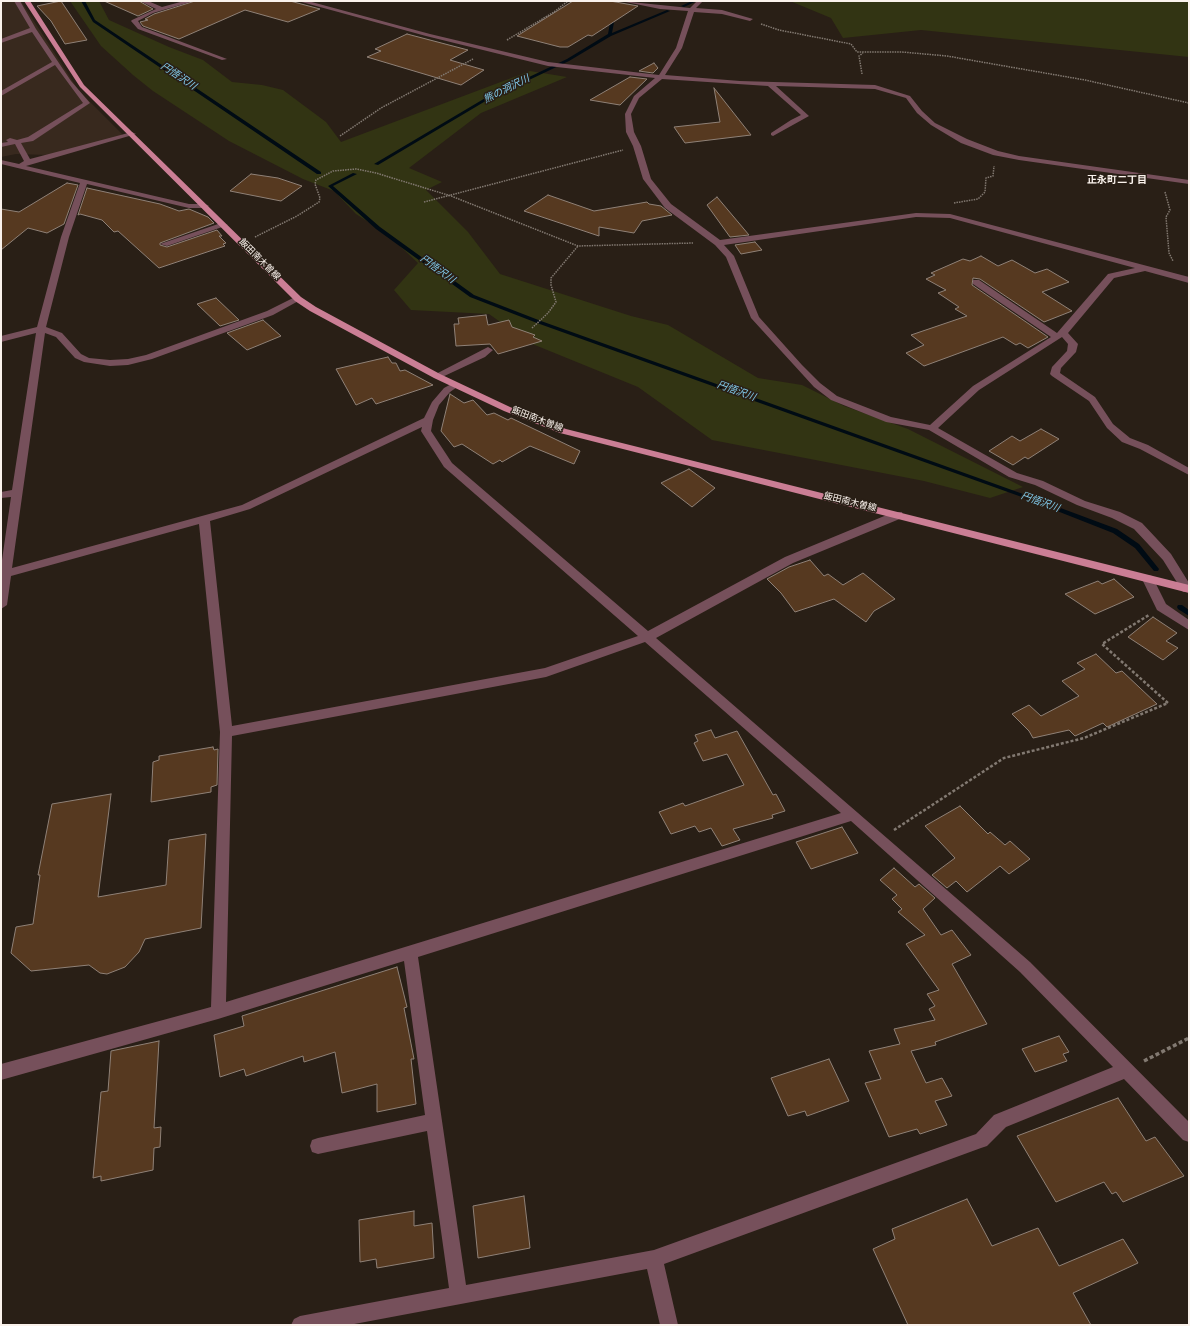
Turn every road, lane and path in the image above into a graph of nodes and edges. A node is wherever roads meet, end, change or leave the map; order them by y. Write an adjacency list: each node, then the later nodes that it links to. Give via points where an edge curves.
1 (17, 1): 12 (street)
2 (27, 1): 23 (main road, 飯田南木曽線, via 82,86)
3 (143, 1): 9 (street)
4 (192, 1): 9 (street)
5 (301, 1): 14 (street)
6 (568, 1): 14 (path)
7 (624, 1): 10 (street)
8 (700, 1): 10 (street)
9 (162, 8): 16 (street, via 134,21 140,28)
10 (692, 9): 11 (street, via 722,12); 18 (street, via 679,48)
11 (750, 19): 15 (path, via 779,30 851,44 857,52)
12 (32, 29): 13 (street); 17 (street)
13 (1, 41)
14 (491, 50): 18 (street, via 548,64); 25 (path, via 381,108)
15 (864, 53): 20 (path, via 859,56); 22 (path, via 902,52 946,56 1086,80)
16 (224, 59)
17 (56, 62): 21 (street); 27 (street, via 86,103 30,139)
18 (661, 77): 19 (street); 29 (street, via 636,97 628,114 630,132)
19 (770, 84): 20 (street); 24 (street, via 806,116)
20 (864, 85): 30 (street, via 908,97 919,112 933,124)
21 (1, 94)
22 (1189, 103)
23 (132, 134): 32 (street); 39 (main road, 飯田南木曽線)
24 (773, 134)
25 (340, 136)
26 (3, 137): 27 (street)
27 (16, 142): 28 (street); 32 (street)
28 (1, 145)
29 (637, 146): 37 (path); 43 (street, via 647,179 668,206)
30 (996, 153): 34 (street); 40 (path, via 993,176 986,178 985,192 978,199 935,206)
31 (1, 162): 33 (street)
32 (28, 162): 33 (street)
33 (20, 166): 35 (street)
34 (1152, 177): 36 (street); 46 (path, via 1164,187 1168,202 1170,210 1166,217 1169,253 1174,261)
35 (84, 182): 39 (street, via 189,206); 51 (street, via 65,238)
36 (1189, 182)
37 (451, 196): 38 (path); 42 (path, via 376,173 356,169 333,171 316,180 320,202 274,229); 45 (path)
38 (424, 202)
39 (205, 206): 41 (main road, 飯田南木曽線)
40 (928, 215): 43 (street); 46 (street, via 967,219)
41 (224, 225): 42 (main road, 飯田南木曽線); 44 (street)
42 (241, 242): 49 (main road, 飯田南木曽線)
43 (718, 243): 45 (path); 58 (street, via 730,256 755,318 817,385 834,398 866,412 889,420)
44 (164, 244)
45 (578, 246): 50 (path, via 551,278 556,302)
46 (1145, 269): 47 (street); 52 (street, via 1111,276)
47 (1189, 280)
48 (976, 282): 52 (street)
49 (298, 299): 51 (street, via 270,313 149,357 128,362 110,364 87,360 78,356 58,335); 55 (main road, 飯田南木曽線)
50 (532, 328)
51 (41, 329): 53 (street); 60 (street)
52 (1060, 335): 58 (street, via 976,388); 59 (street, via 1073,344 1071,352 1057,367 1055,374 1092,399 1110,426 1126,440)
53 (1, 339)
54 (488, 350): 55 (street)
55 (437, 376): 56 (main road, 飯田南木曽線)
56 (455, 385): 57 (street, via 435,404); 62 (main road, 飯田南木曽線, via 563,431)
57 (428, 420): 63 (street, via 246,507); 70 (street, via 426,431 448,465)
58 (932, 428): 66 (street, via 1012,476 1039,483 1138,526 1167,557)
59 (1189, 472)
60 (16, 493): 61 (street); 64 (street)
61 (1, 495)
62 (898, 514): 65 (main road, 飯田南木曽線); 70 (street, via 789,560)
63 (204, 519): 64 (street); 71 (street)
64 (4, 575): 67 (street)
65 (1148, 579): 66 (main road, 飯田南木曽線); 68 (street)
66 (1188, 589)
67 (1, 605)
68 (1161, 607): 69 (street); 73 (path, via 1102,644 1168,703 1084,738 1004,758)
69 (1189, 626)
70 (648, 637): 71 (street, via 546,672); 72 (street)
71 (226, 732): 75 (street)
72 (853, 815): 73 (street); 74 (street)
73 (880, 839): 77 (street, via 1026,967)
74 (410, 952): 75 (street); 79 (street)
75 (218, 1012): 78 (street)
76 (1189, 1038): 77 (path)
77 (1126, 1070): 80 (street); 82 (street, via 1000,1121 981,1140)
78 (1, 1072)
79 (434, 1121): 81 (street); 83 (street)
80 (1189, 1134)
81 (318, 1146)
82 (654, 1259): 83 (street); 85 (street)
83 (459, 1295): 84 (street)
84 (300, 1325)
85 (669, 1325)

